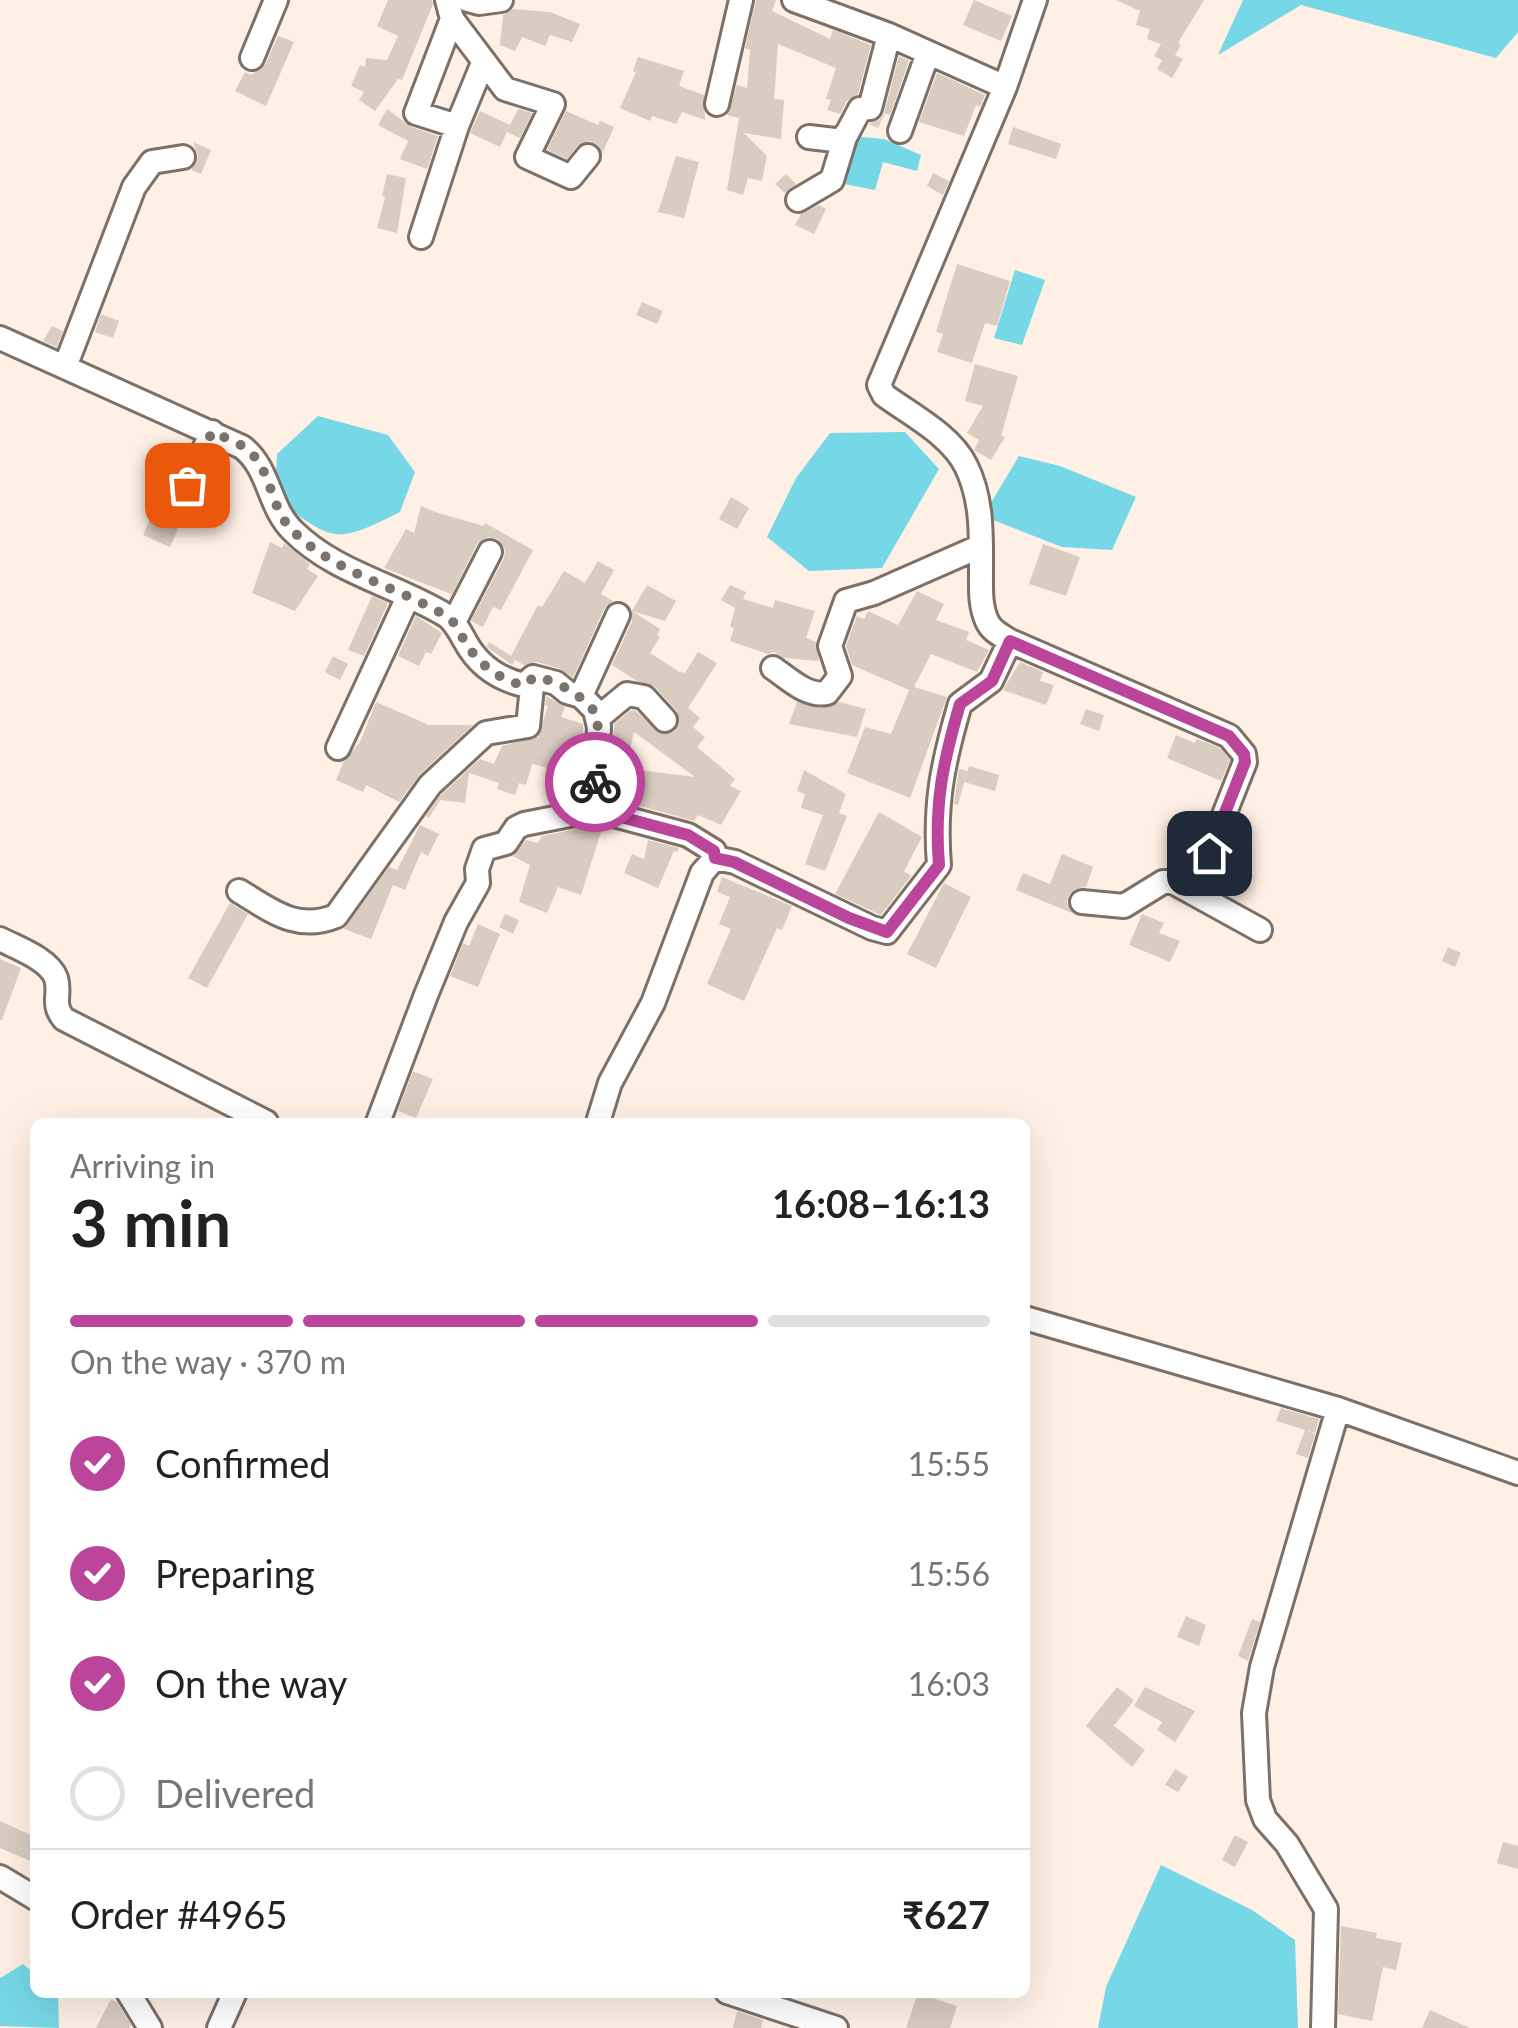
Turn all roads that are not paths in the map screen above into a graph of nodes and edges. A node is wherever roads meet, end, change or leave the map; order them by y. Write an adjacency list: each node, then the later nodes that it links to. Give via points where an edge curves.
1 (276, 0): 10 (street)
2 (468, 0): 3 (street)
3 (500, 0)
4 (741, 0): 13 (street)
5 (794, 0): 8 (street)
6 (1035, 0): 12 (street)
7 (450, 9): 11 (street); 14 (street, via 416,113)
8 (889, 35): 9 (street); 16 (street, via 870,108 860,109)
9 (928, 53): 12 (street); 15 (street)
10 (252, 58)
11 (483, 63): 14 (street); 18 (street, via 505,89 552,104 527,157 570,177)
12 (1006, 87): 26 (street, via 879,385 966,464 976,489)
13 (717, 104)
14 (457, 126): 21 (street)
15 (900, 131)
16 (846, 134): 17 (street, via 843,140); 20 (street, via 832,180)
17 (809, 138)
18 (588, 156)
19 (183, 157): 23 (street, via 152,162 134,187)
20 (798, 200)
21 (421, 237)
22 (0, 338): 23 (street)
23 (65, 366): 24 (street)
24 (212, 432): 25 (street); 28 (street, via 253,455 283,520 308,545)
25 (175, 512)
26 (981, 546): 31 (street, via 987,622); 32 (street, via 846,601 830,646 840,676 827,693 808,691)
27 (490, 552): 30 (street)
28 (408, 597): 30 (street); 37 (street)
29 (618, 616): 34 (street)
30 (454, 622): 33 (street, via 486,668 524,686)
31 (1010, 641): 39 (street, via 992,681 960,704 940,780 939,865 887,932); 41 (street, via 1229,736 1240,748 1245,762)
32 (774, 668)
33 (534, 677): 34 (street); 40 (street, via 528,726 486,733 430,786 336,916 291,922)
34 (581, 696): 35 (street)
35 (598, 718): 36 (street, via 627,694 644,697); 38 (street)
36 (665, 720)
37 (338, 748)
38 (595, 810): 39 (street, via 688,835); 46 (street, via 524,824 506,843 484,849 478,883 456,922)
39 (715, 858): 47 (street, via 702,874)
40 (239, 891)
41 (1192, 893): 42 (street, via 1163,882 1124,906); 43 (street)
42 (1082, 902)
43 (1260, 930)
44 (0, 940): 45 (street, via 43,962 64,1018)
45 (258, 1118)
46 (380, 1118)
47 (599, 1118)
48 (1030, 1319): 49 (street)
49 (1338, 1409): 50 (street); 59 (street, via 1254,1713 1258,1800 1326,1909)
50 (1518, 1472)
51 (0, 1876): 52 (street)
52 (30, 1895)
53 (132, 1998): 56 (street)
54 (232, 1998): 57 (street)
55 (745, 1998): 58 (street)
56 (150, 2028)
57 (219, 2028)
58 (836, 2028)
59 (1323, 2028)

